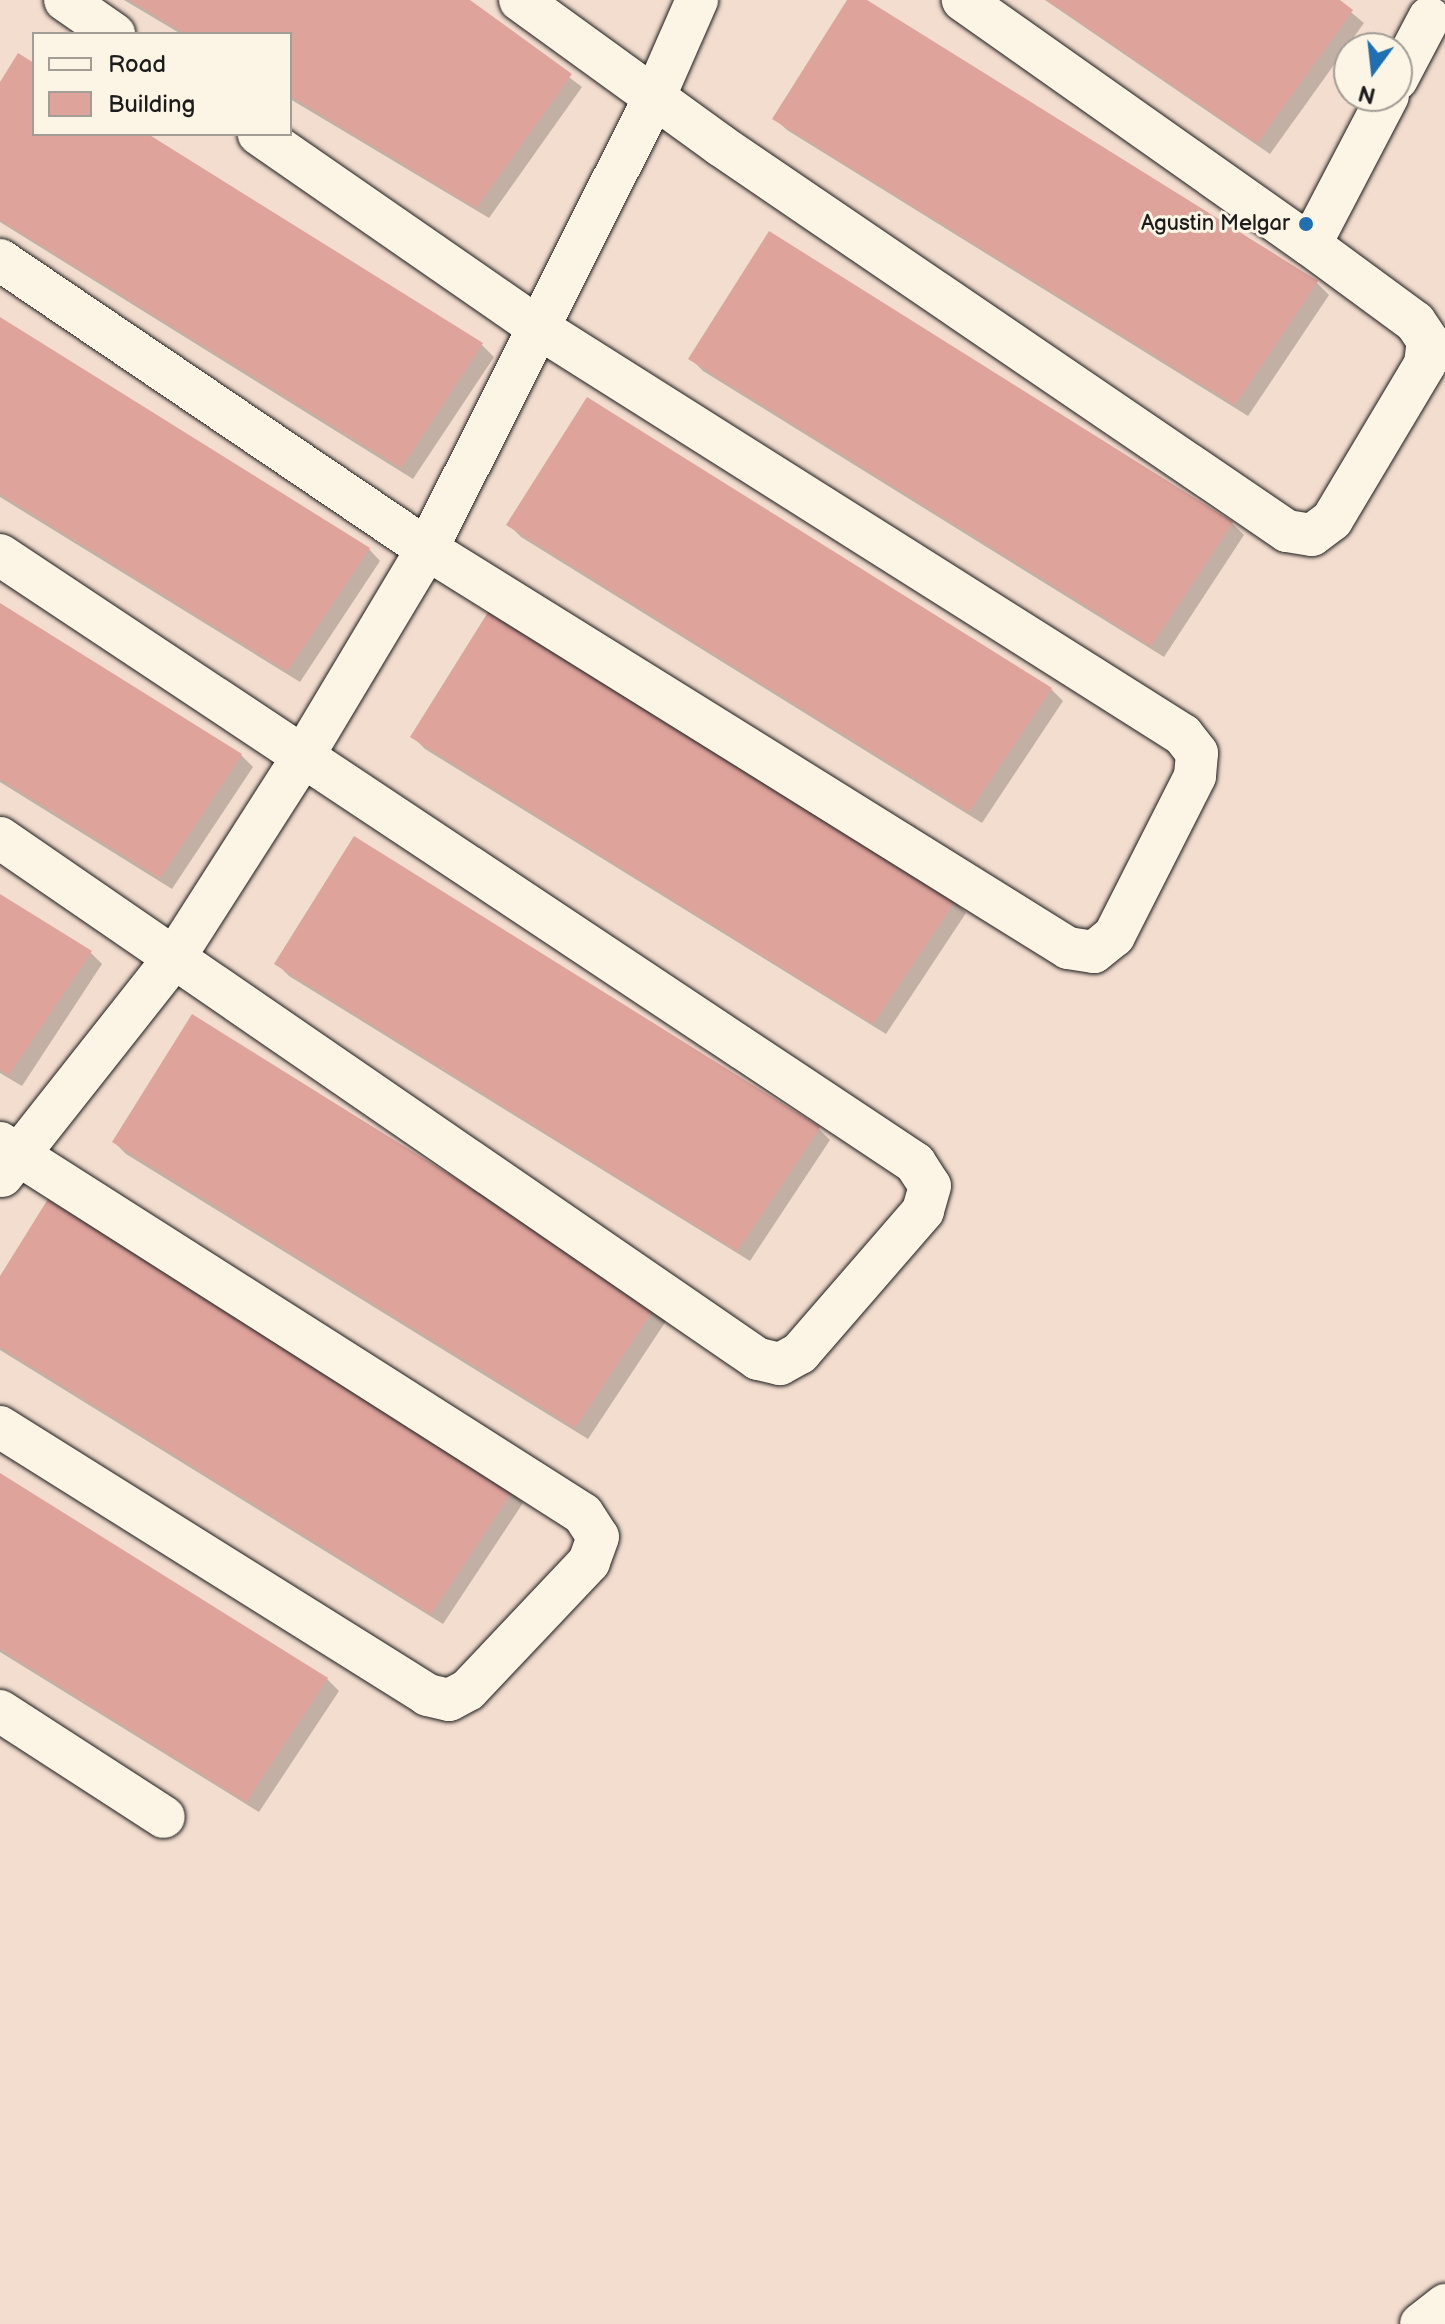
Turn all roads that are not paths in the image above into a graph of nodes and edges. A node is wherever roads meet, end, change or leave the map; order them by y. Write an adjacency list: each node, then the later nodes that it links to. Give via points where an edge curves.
1 (65, 0): 6 (street)
2 (520, 0): 8 (street)
3 (697, 0): 8 (street)
4 (963, 0): 11 (street)
5 (1429, 18): 7 (street)
6 (111, 32)
7 (1413, 48)
8 (654, 98): 11 (street, via 1287,531 1312,535 1332,520 1425,364 1428,341 1415,322); 13 (street)
9 (1380, 112): 11 (street)
10 (262, 136): 13 (street)
11 (1310, 245)
12 (0, 260): 14 (street)
13 (539, 328): 14 (street); 14 (street, via 1183,735 1197,753 1195,776 1114,936 1094,952 1068,948)
14 (427, 549): 16 (street)
15 (0, 555): 16 (street)
16 (302, 758): 18 (street); 18 (street, via 915,1163 930,1186 923,1211 800,1353 780,1364 758,1359)
17 (0, 838): 18 (street)
18 (174, 958): 19 (street)
19 (7, 1159): 20 (street, via 583,1514 598,1537 589,1562 468,1690 449,1700 428,1695)
20 (0, 1427)
21 (0, 1711): 22 (street)
22 (164, 1817)
23 (1445, 2305): 24 (street)
24 (1421, 2324)

